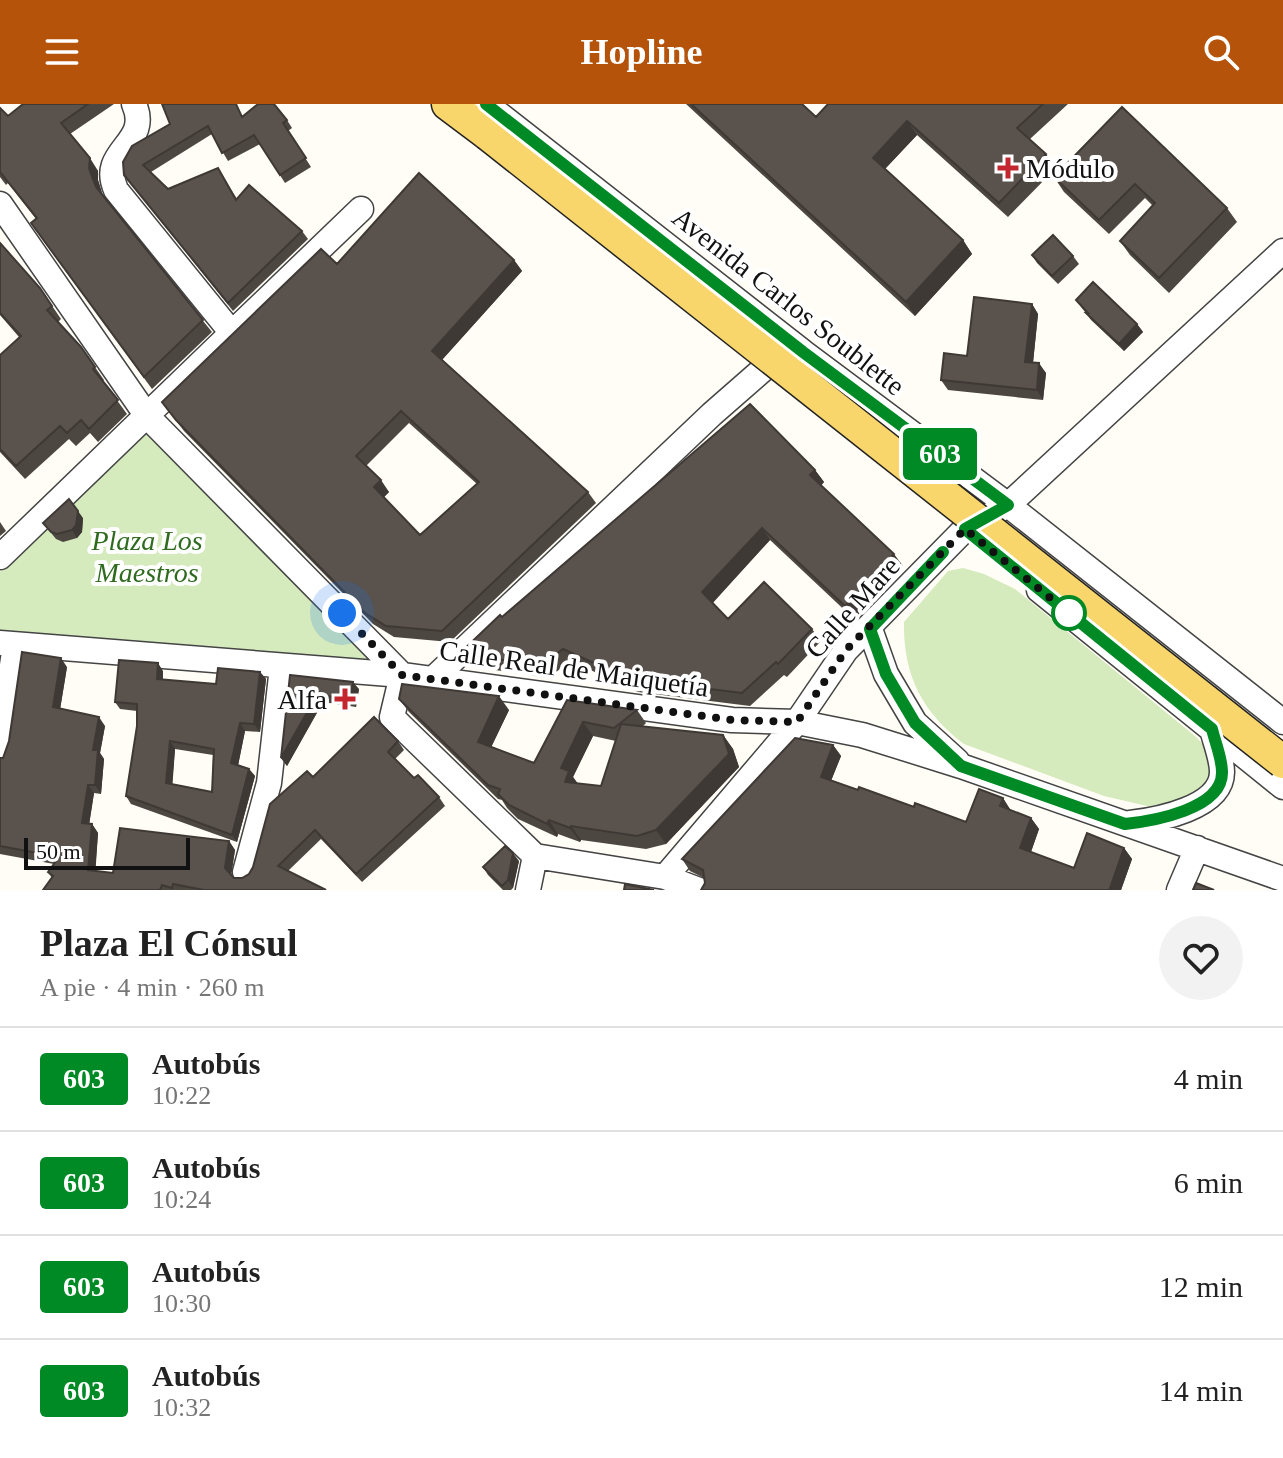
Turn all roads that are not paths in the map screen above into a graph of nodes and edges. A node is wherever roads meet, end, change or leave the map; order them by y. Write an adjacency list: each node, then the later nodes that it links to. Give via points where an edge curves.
1 (134, 104): 8 (street, via 139,124 112,163 110,178)
2 (448, 104): 9 (street, via 481,146); 24 (main road, bridge)
3 (477, 104): 22 (main road, via 493,123)
4 (486, 104): 11 (street, Avenida Carlos Soublette)
5 (0, 204): 10 (street)
6 (361, 209): 8 (street)
7 (1283, 251): 11 (street, Calle Mare)
8 (232, 333): 10 (street)
9 (768, 365): 12 (street); 18 (street)
10 (147, 416): 13 (street); 17 (street)
11 (1008, 505): 12 (street, Calle Mare); 20 (street, Avenida Carlos Soublette)
12 (965, 529): 14 (street, Calle Mare); 21 (street)
13 (0, 557)
14 (870, 629): 19 (street, Calle Mare, via 846,650); 25 (street, via 886,674 915,723)
15 (7, 644): 16 (street, Calle Real de Maiquetía); 23 (street)
16 (282, 667): 17 (street, Calle Real de Maiquetía); 30 (street, via 269,783)
17 (402, 675): 18 (street, Calle Real de Maiquetía); 29 (street, via 392,717)
18 (433, 679): 19 (street, Calle Real de Maiquetía, via 732,720)
19 (797, 722): 25 (street, Calle Real de Maiquetía, via 862,735); 31 (street, Calle Mare)
20 (1283, 722)
21 (1212, 729): 26 (street); 27 (street, via 1222,773 1218,787 1201,804)
22 (1283, 746)
23 (0, 747)
24 (1283, 762)
25 (961, 766): 27 (street, Calle Real de Maiquetía)
26 (1283, 787)
27 (1125, 824): 28 (street, Calle Real de Maiquetía)
28 (1197, 848): 32 (street, Calle Real de Maiquetía); 35 (street)
29 (535, 856): 31 (street); 33 (street)
30 (245, 872)
31 (665, 877): 34 (street)
32 (1283, 879)
33 (528, 890)
34 (699, 890)
35 (1179, 890)

